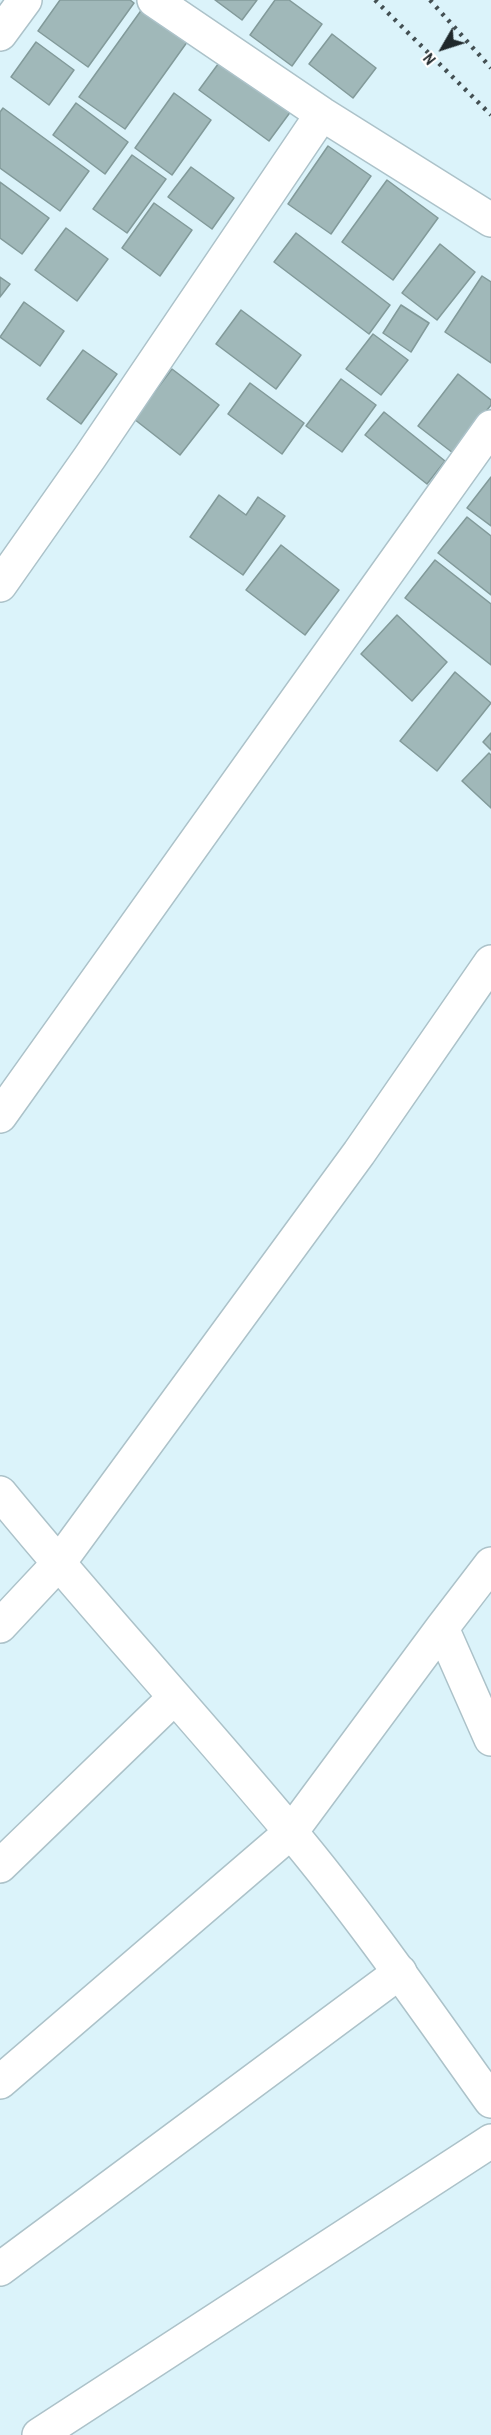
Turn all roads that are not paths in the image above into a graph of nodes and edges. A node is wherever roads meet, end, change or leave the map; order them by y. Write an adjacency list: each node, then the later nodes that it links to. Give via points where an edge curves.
1 (25, 0): 3 (street)
2 (154, 0): 4 (street)
3 (0, 34)
4 (322, 114): 5 (street); 7 (street)
5 (491, 220)
6 (491, 427): 9 (street)
7 (0, 585)
8 (491, 962): 11 (street, via 359,1153)
9 (0, 1116)
10 (0, 1493): 11 (street)
11 (58, 1564): 13 (street); 15 (street)
12 (491, 1564): 14 (street)
13 (0, 1626)
14 (442, 1628): 16 (street); 17 (street)
15 (174, 1698): 17 (street); 18 (street)
16 (491, 1738)
17 (291, 1832): 19 (street); 20 (street)
18 (0, 1866)
19 (400, 1972): 21 (street); 23 (street)
20 (0, 2082)
21 (491, 2101)
22 (491, 2141): 24 (street)
23 (0, 2269)
24 (39, 2435)

